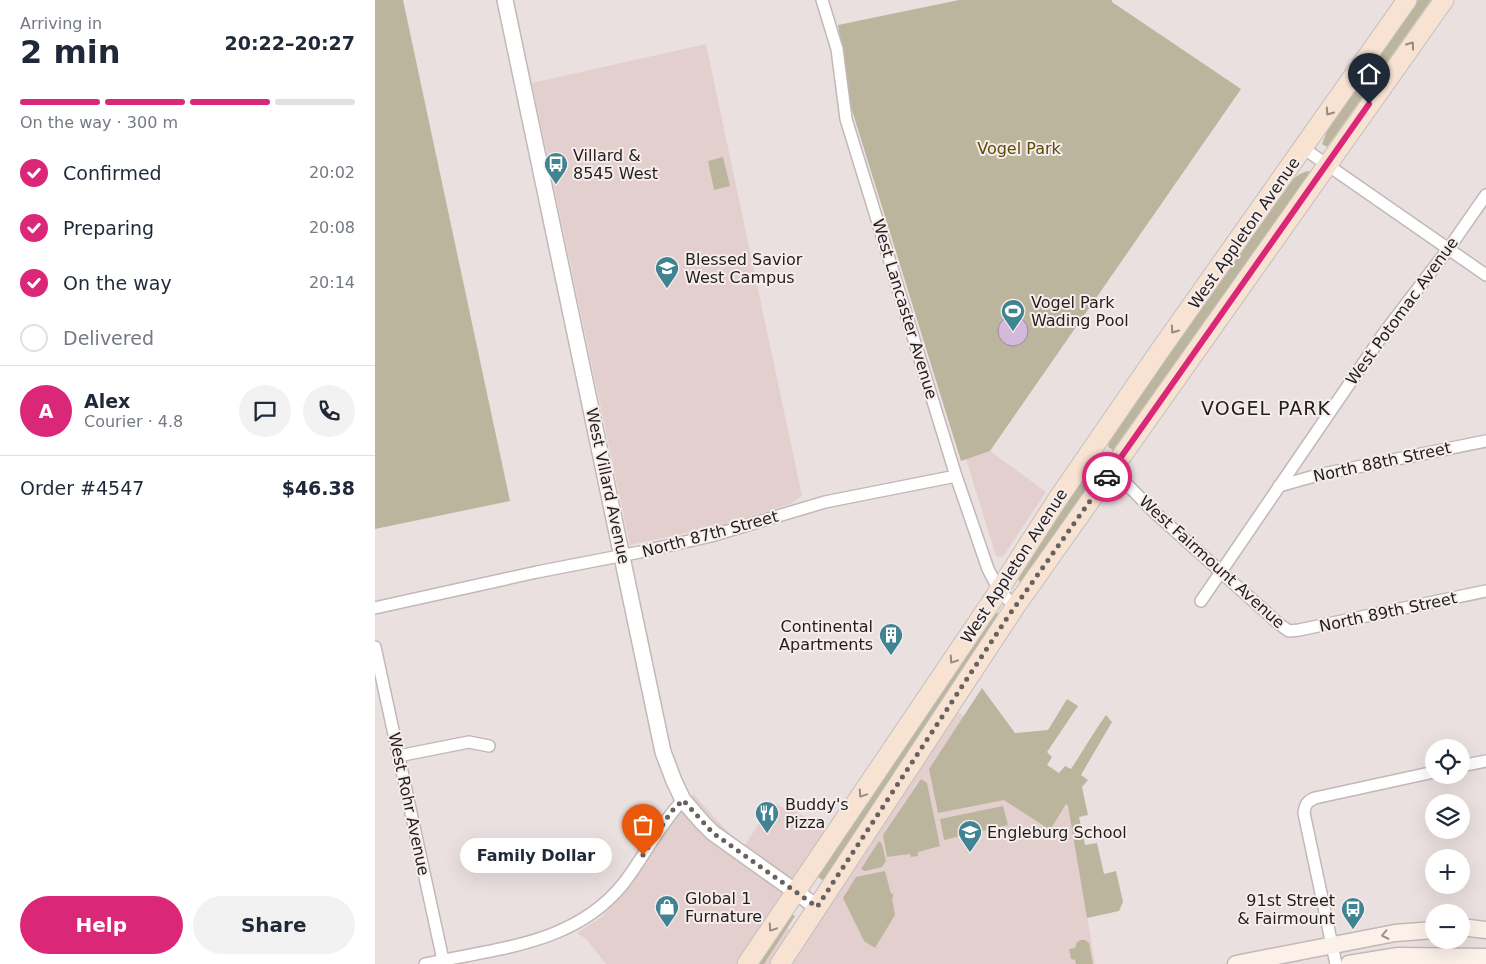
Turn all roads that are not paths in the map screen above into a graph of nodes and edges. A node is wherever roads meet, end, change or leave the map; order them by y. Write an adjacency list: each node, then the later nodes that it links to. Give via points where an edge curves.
1 (505, 0): 15 (street, West Villard Avenue)
2 (822, 0): 13 (street, West Lancaster Avenue, via 837,49 846,119)
3 (1407, 0): 5 (main road, West Appleton Avenue, one-way to 5)
4 (1443, 0): 6 (main road, West Appleton Avenue, one-way to 4)
5 (1303, 148): 6 (street); 11 (main road, West Appleton Avenue, one-way to 11)
6 (1327, 164): 8 (street); 12 (main road, West Appleton Avenue)
7 (1486, 195): 8 (street, West Potomac Avenue)
8 (1449, 248): 9 (street); 14 (street, West Potomac Avenue, via 1384,333)
9 (1486, 275)
10 (1486, 440): 14 (street, North 88th Street)
11 (1090, 452): 12 (street, West Fairmount Avenue); 17 (main road, West Appleton Avenue)
12 (1112, 469): 16 (street, West Fairmount Avenue); 20 (main road, West Appleton Avenue)
13 (956, 476): 15 (street, North 87th Street, via 825,502 711,536); 17 (street, West Lancaster Avenue, via 988,569)
14 (1279, 486): 16 (street, West Potomac Avenue)
15 (623, 556): 21 (street, North 87th Street); 29 (street, West Villard Avenue, via 663,752)
16 (1221, 571): 19 (street, West Potomac Avenue); 22 (street, West Fairmount Avenue)
17 (999, 590): 20 (street, West Lancaster Avenue); 30 (main road, West Appleton Avenue, one-way to 30)
18 (1486, 591): 22 (street, North 89th Street)
19 (1201, 601)
20 (1015, 607): 31 (main road, West Appleton Avenue)
21 (375, 608)
22 (1289, 631)
23 (375, 647): 25 (street, West Rohr Avenue)
24 (489, 746): 25 (street, via 469,742)
25 (399, 756): 37 (street, West Rohr Avenue)
26 (1486, 761): 27 (street)
27 (1470, 764)
28 (1425, 774): 35 (street, via 1315,798 1305,806)
29 (683, 800): 30 (street, West Villard Avenue, via 713,833); 37 (street, via 671,812 624,883 591,914 560,932 531,942)
30 (797, 891): 31 (street, West Villard Avenue); 39 (main road, West Appleton Avenue, one-way to 39)
31 (817, 907): 40 (main road, West Appleton Avenue)
32 (1470, 929): 33 (main road)
33 (1486, 930)
34 (1425, 931): 35 (main road, one-way to 35, via 1395,933)
35 (1332, 946): 41 (main road); 42 (street)
36 (1486, 957): 43 (main road, via 1398,956)
37 (443, 960): 38 (street)
38 (425, 964)
39 (747, 964)
40 (780, 964)
41 (1236, 964)
42 (1335, 964)
43 (1349, 964)

